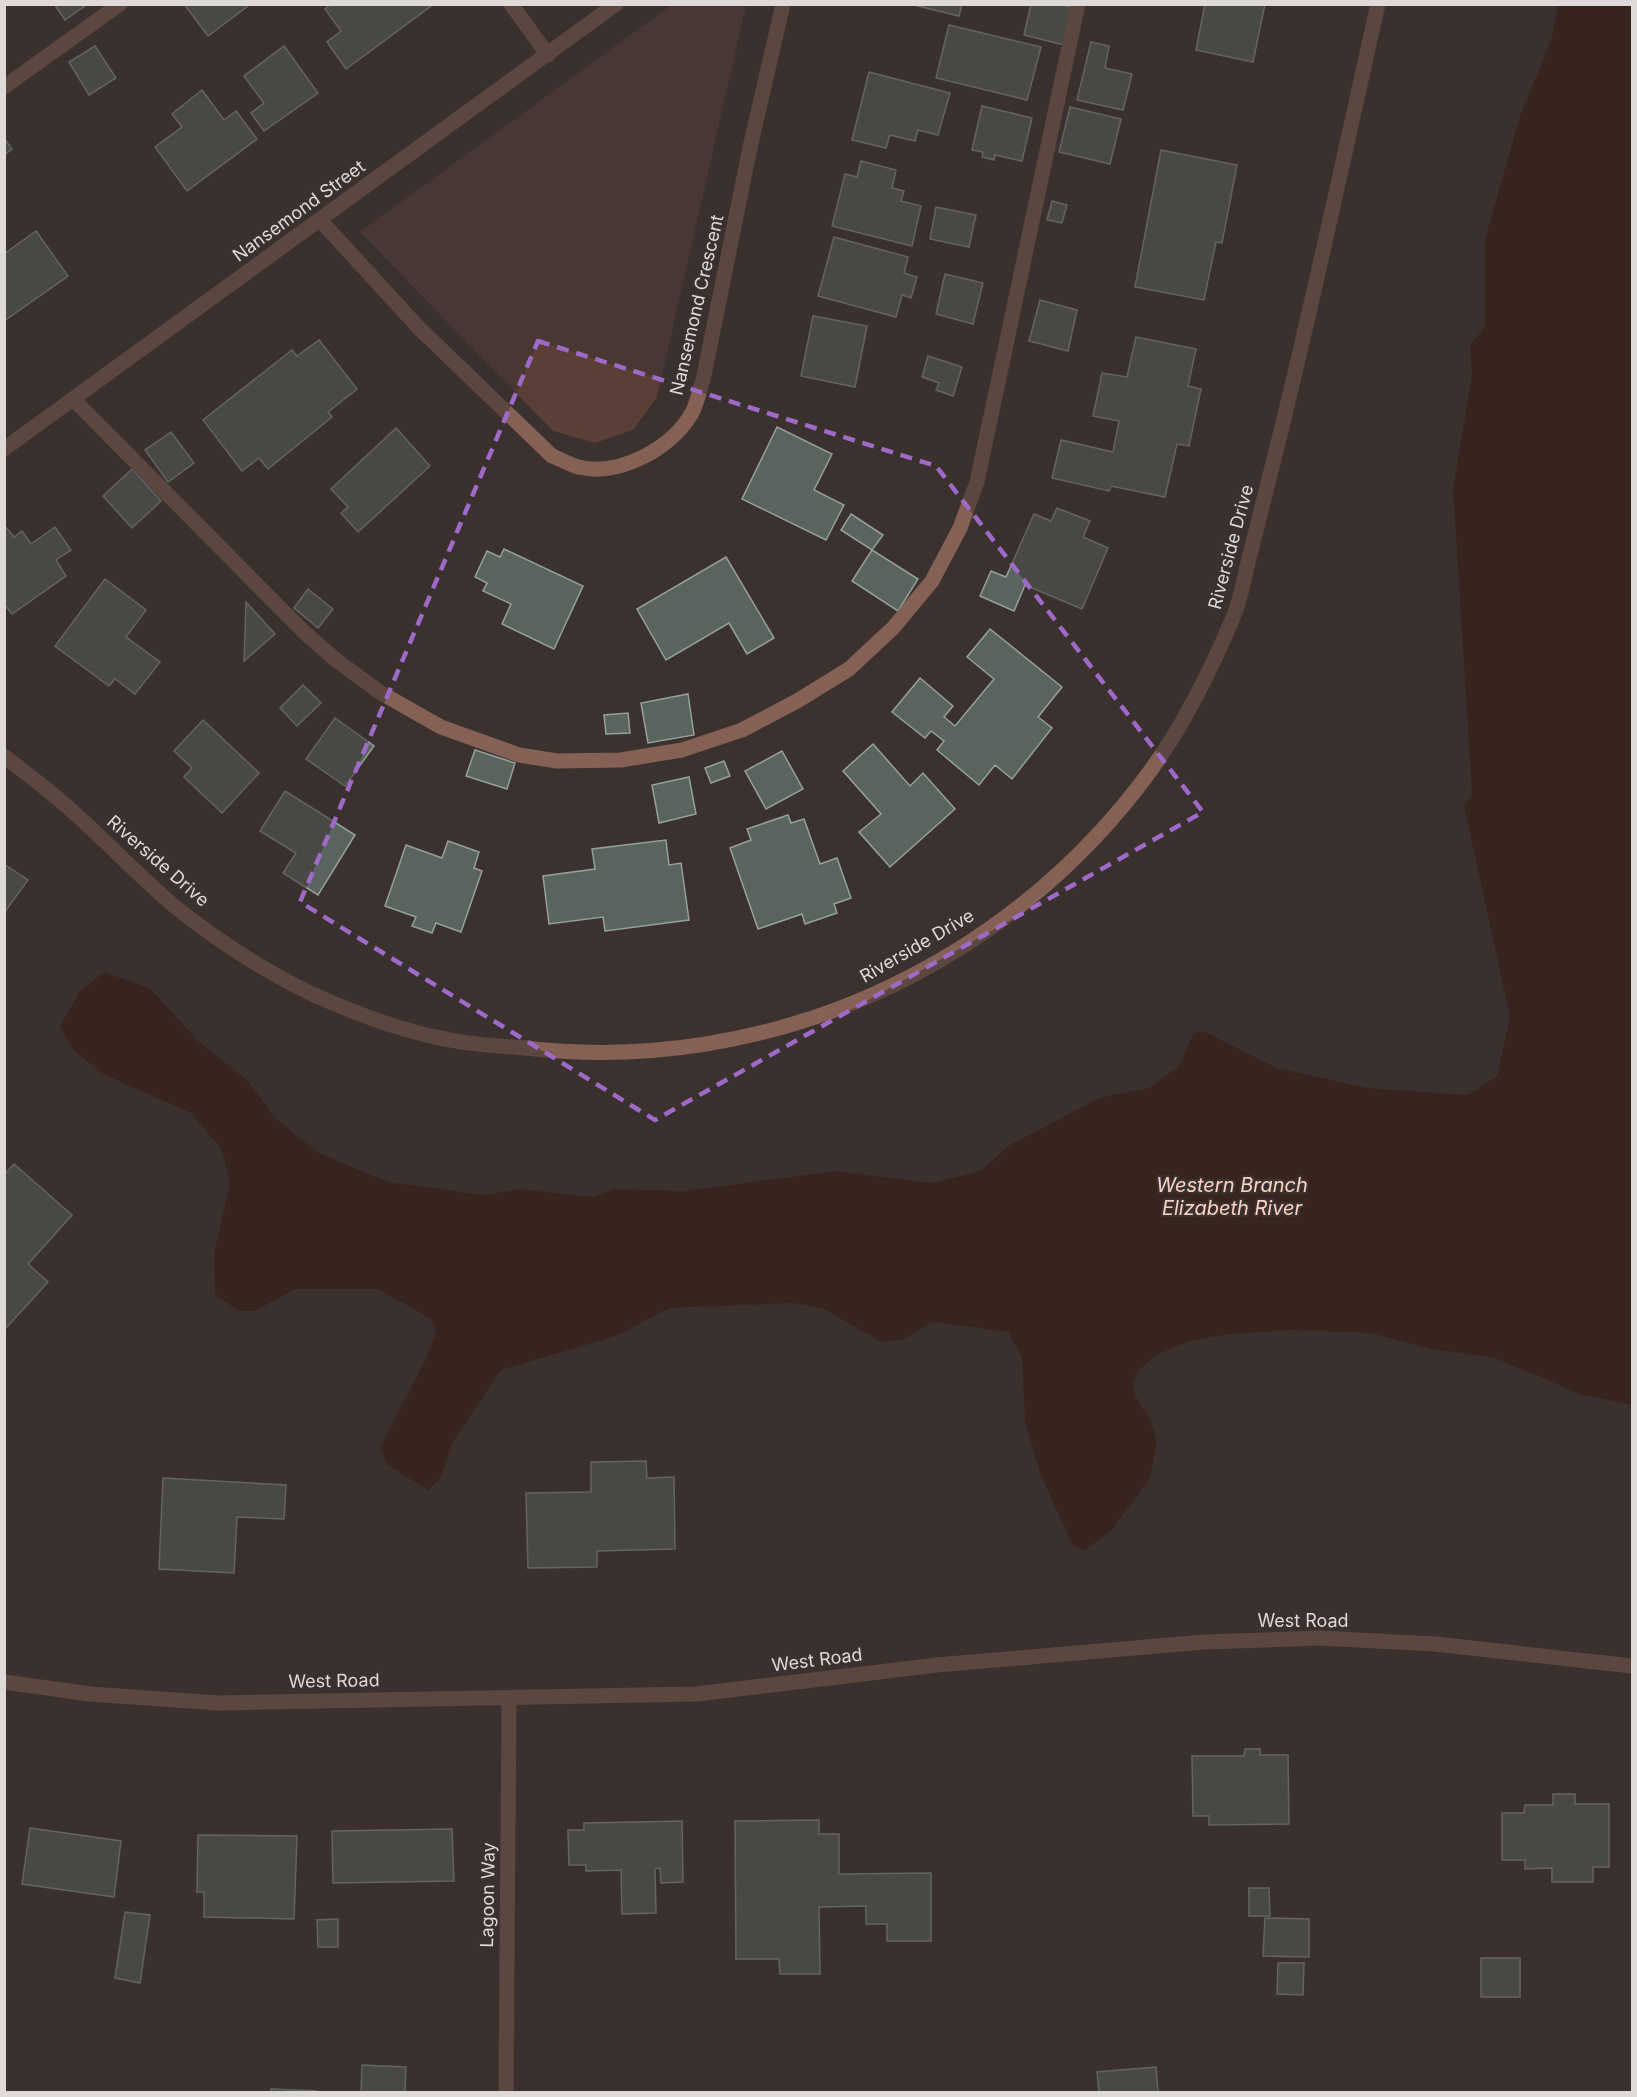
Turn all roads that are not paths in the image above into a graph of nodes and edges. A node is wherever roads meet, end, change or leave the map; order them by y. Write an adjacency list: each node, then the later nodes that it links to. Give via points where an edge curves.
1 (120, 4): 8 (street)
2 (511, 4): 7 (street)
3 (616, 4): 7 (street, Nansemond Street)
4 (783, 4): 9 (street, Nansemond Crescent, via 693,411 674,436 641,458 608,469 578,467 552,456 419,328)
5 (1077, 4): 10 (street, via 977,482 960,528 932,581 886,635 849,669 742,730 682,750 631,759 557,761 519,755 441,727 381,693 305,633)
6 (1378, 4): 12 (street, Riverside Drive, via 1236,613 1194,701 1151,770 1100,833 1037,892 967,944 876,995 752,1037 623,1053 557,1052 450,1040 377,1020 307,991 238,952 172,904 67,806)
7 (548, 55): 9 (street, Nansemond Street)
8 (4, 87)
9 (320, 220): 10 (street, Nansemond Street)
10 (73, 399): 11 (street, Nansemond Street)
11 (4, 449)
12 (4, 756)
13 (1632, 1666): 15 (street, West Road, via 1435,1644 1320,1638 1204,1642 937,1665 697,1694)
14 (4, 1682): 15 (street, West Road, via 90,1694 218,1702)
15 (509, 1698): 16 (street, Lagoon Way)
16 (506, 2092)

